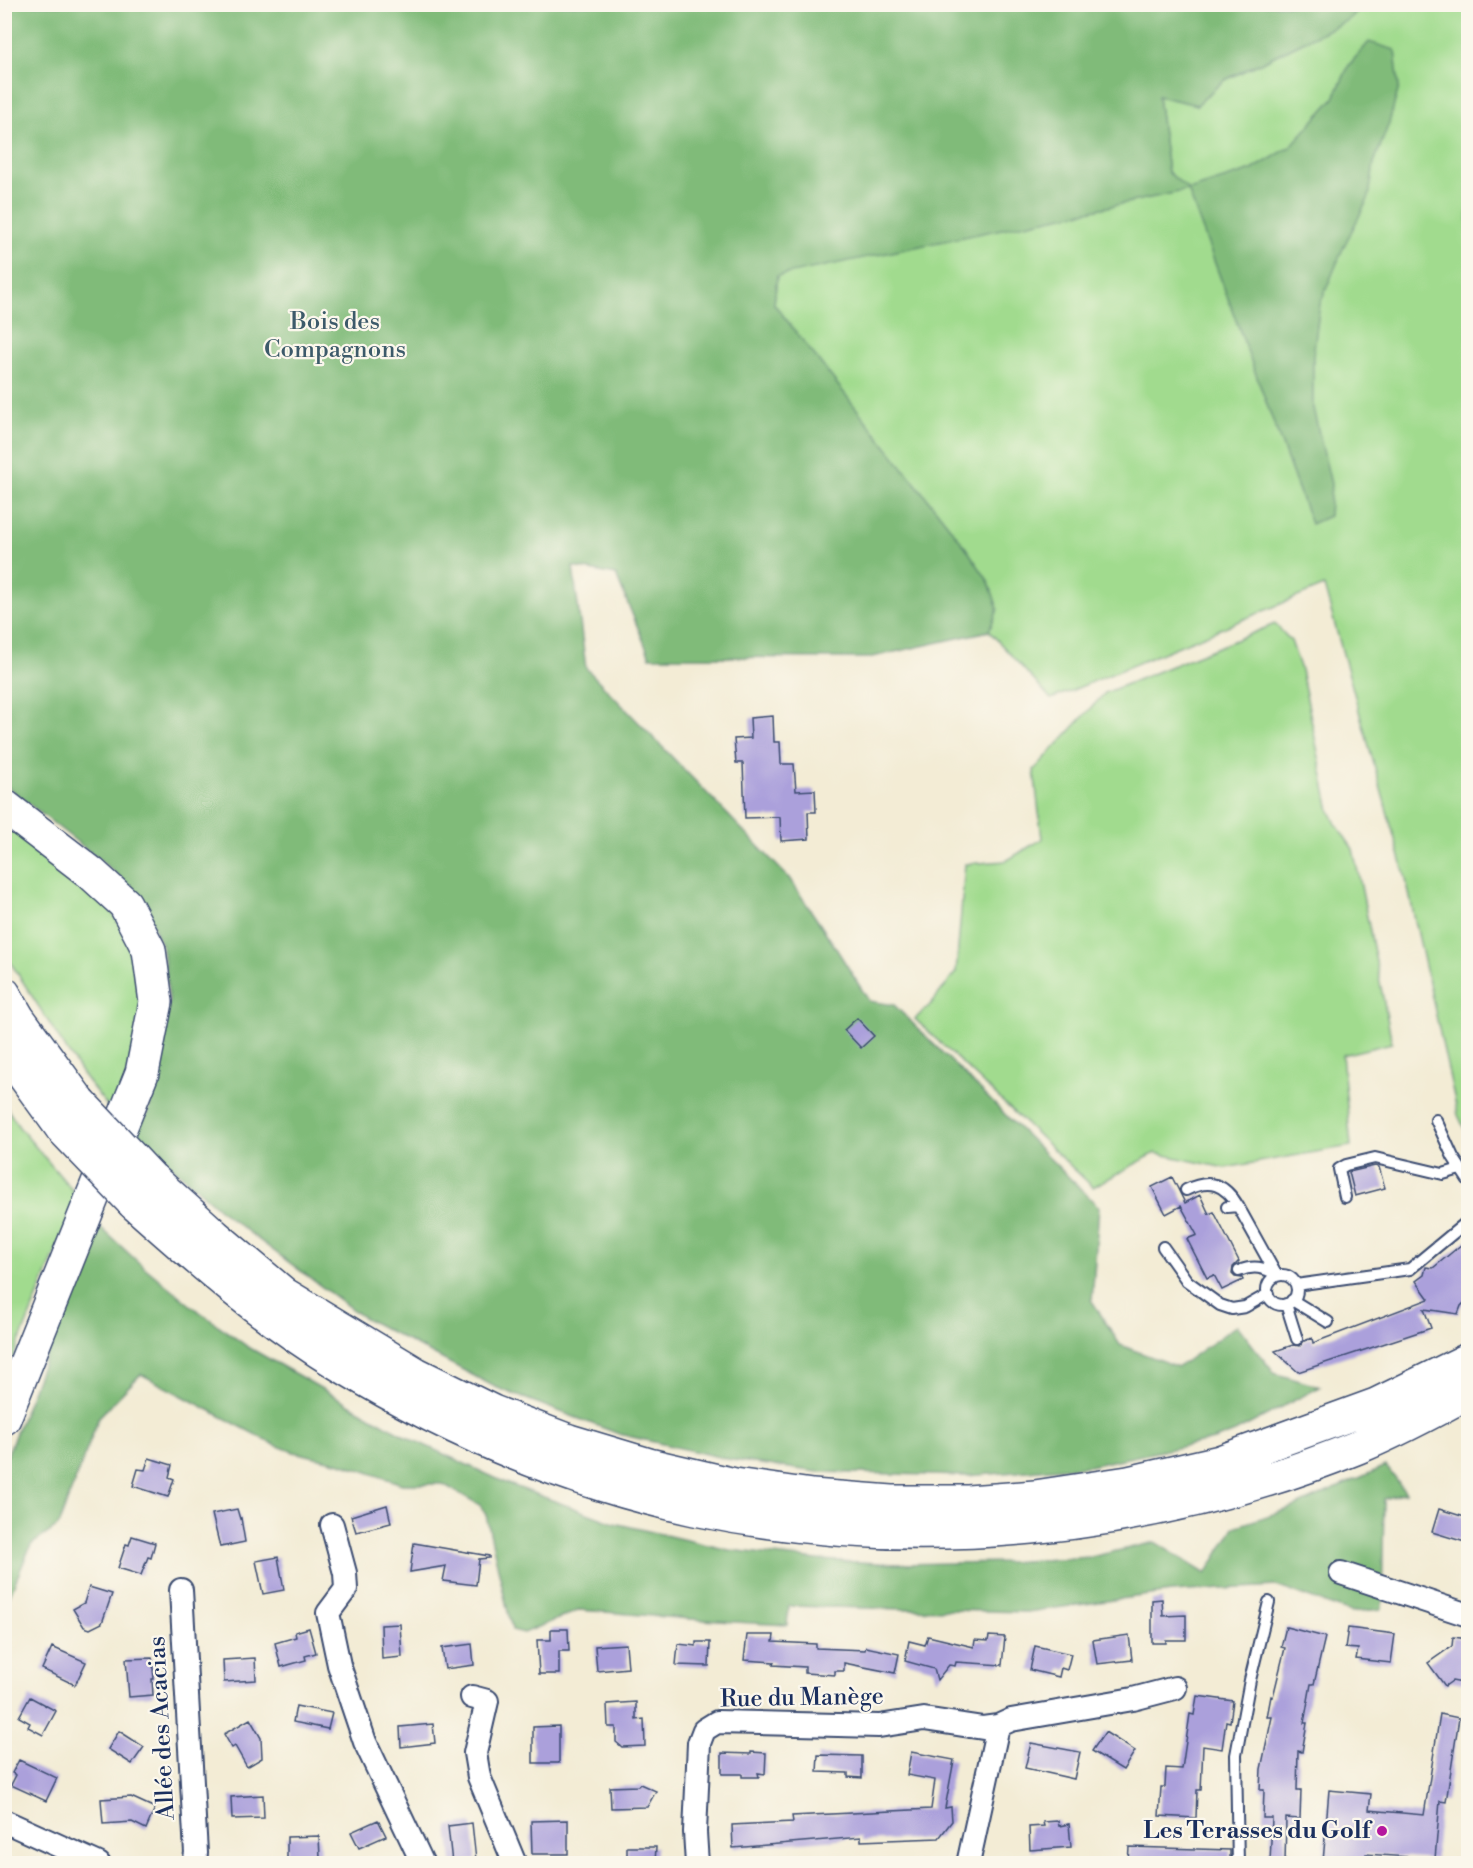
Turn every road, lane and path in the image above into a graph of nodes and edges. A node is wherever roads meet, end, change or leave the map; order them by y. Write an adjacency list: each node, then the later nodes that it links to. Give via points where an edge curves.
1 (4, 806): 22 (highway, via 125,904 149,950 156,1002 142,1073)
2 (4, 994): 4 (highway)
3 (4, 1048): 4 (highway)
4 (71, 1115): 8 (highway, bridge)
5 (1437, 1120): 6 (lane)
6 (1460, 1168): 7 (lane); 10 (lane, via 1443,1173 1375,1158 1346,1165 1339,1168)
7 (1468, 1180)
8 (143, 1190): 20 (highway, via 215,1236 285,1295 416,1374 492,1412 649,1466 790,1493 892,1502 968,1502 1128,1483 1220,1462 1376,1405); 21 (highway, via 205,1266 280,1325 338,1363 433,1416 567,1473 634,1494 754,1520 891,1532 964,1531 1042,1526 1163,1507 1312,1465 1360,1446)
9 (1186, 1190): 14 (lane, via 1199,1184 1224,1187 1231,1194 1232,1207)
10 (1345, 1197)
11 (1468, 1221): 15 (lane, via 1410,1269)
12 (1163, 1247): 16 (lane, via 1187,1281 1220,1305 1232,1309 1245,1307)
13 (1239, 1271): 14 (lane, via 1255,1267)
14 (1277, 1276): 15 (lane, via 1290,1277); 16 (lane, via 1268,1285)
15 (1296, 1285): 17 (lane, via 1296,1293)
16 (1268, 1294): 17 (lane, via 1277,1304)
17 (1289, 1302): 18 (lane); 19 (lane)
18 (1328, 1322)
19 (1297, 1339)
20 (1468, 1360)
21 (1468, 1392)
22 (4, 1418)
23 (332, 1525): 34 (street, via 345,1573 345,1589 328,1613 339,1665 365,1742)
24 (1341, 1574): 27 (street)
25 (181, 1590): 33 (street, Allée des Acacias)
26 (1269, 1602): 38 (lane, via 1236,1755)
27 (1468, 1615)
28 (1175, 1688): 30 (street, Rue du Manège, via 1011,1720)
29 (472, 1697): 35 (street, via 487,1701 475,1753 479,1777)
30 (999, 1726): 36 (street, Rue du Manège, via 983,1728 924,1719 879,1726 717,1722 704,1730 699,1743); 37 (street)
31 (4, 1821): 32 (street)
32 (99, 1863)
33 (194, 1863)
34 (423, 1863)
35 (515, 1863)
36 (697, 1863)
37 (968, 1863)
38 (1238, 1863)

